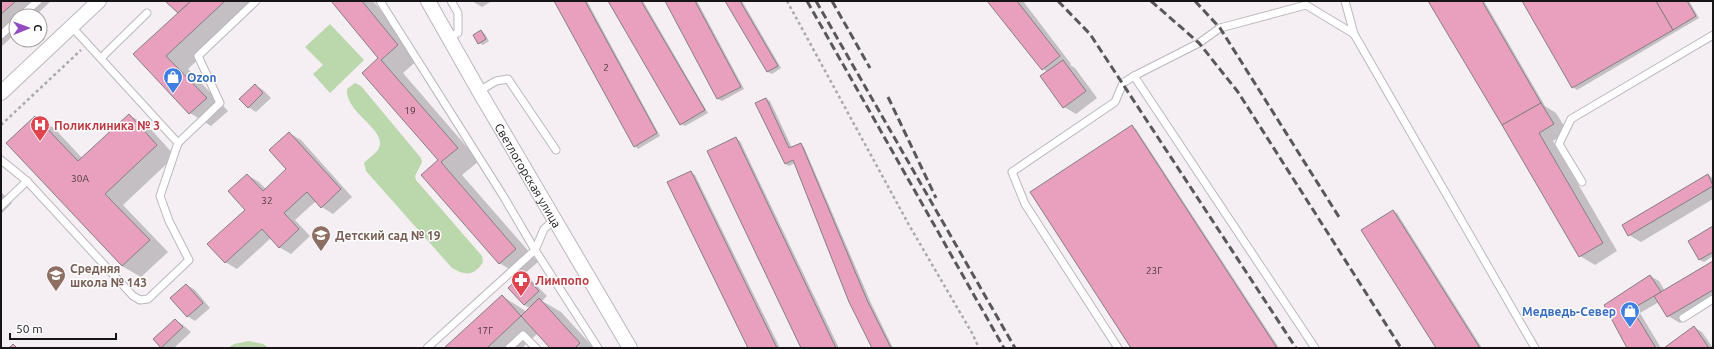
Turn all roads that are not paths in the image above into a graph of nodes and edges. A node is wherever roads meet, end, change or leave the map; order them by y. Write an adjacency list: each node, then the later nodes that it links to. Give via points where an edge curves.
1 (38, 1): 8 (lane)
2 (99, 1): 10 (street)
3 (256, 1): 18 (lane, via 198,56 220,103)
4 (380, 1): 25 (lane)
5 (428, 1): 13 (street, Светлогорская улица)
6 (451, 1): 13 (lane, via 458,13 458,33)
7 (1345, 1): 11 (lane)
8 (30, 8)
9 (147, 13): 14 (lane)
10 (72, 27): 14 (lane); 16 (street)
11 (1354, 34): 15 (lane, via 1306,5 1220,28 1199,43); 35 (lane)
12 (1713, 35): 22 (lane, via 1571,119 1559,144)
13 (450, 37): 17 (street, Светлогорская улица)
14 (101, 58): 18 (lane)
15 (1134, 76): 33 (lane, via 1123,83 1115,102 1012,172 1025,204); 34 (lane)
16 (1, 92)
17 (479, 92): 19 (lane, via 496,81 508,79); 24 (street, Светлогорская улица)
18 (178, 143): 21 (lane, via 160,196 169,221 189,260 148,299 140,300 133,296)
19 (556, 150)
20 (1, 160): 21 (lane)
21 (27, 181): 23 (lane)
22 (1582, 182)
23 (1, 206)
24 (555, 218): 25 (lane, via 544,229); 32 (street, Светлогорская улица)
25 (535, 250): 28 (lane); 31 (lane)
26 (1713, 299): 27 (lane)
27 (1683, 318)
28 (427, 348)
29 (509, 348): 30 (lane, via 523,335)
30 (536, 348)
31 (598, 348)
32 (630, 348)
33 (1118, 348)
34 (1315, 348)
35 (1535, 348)

